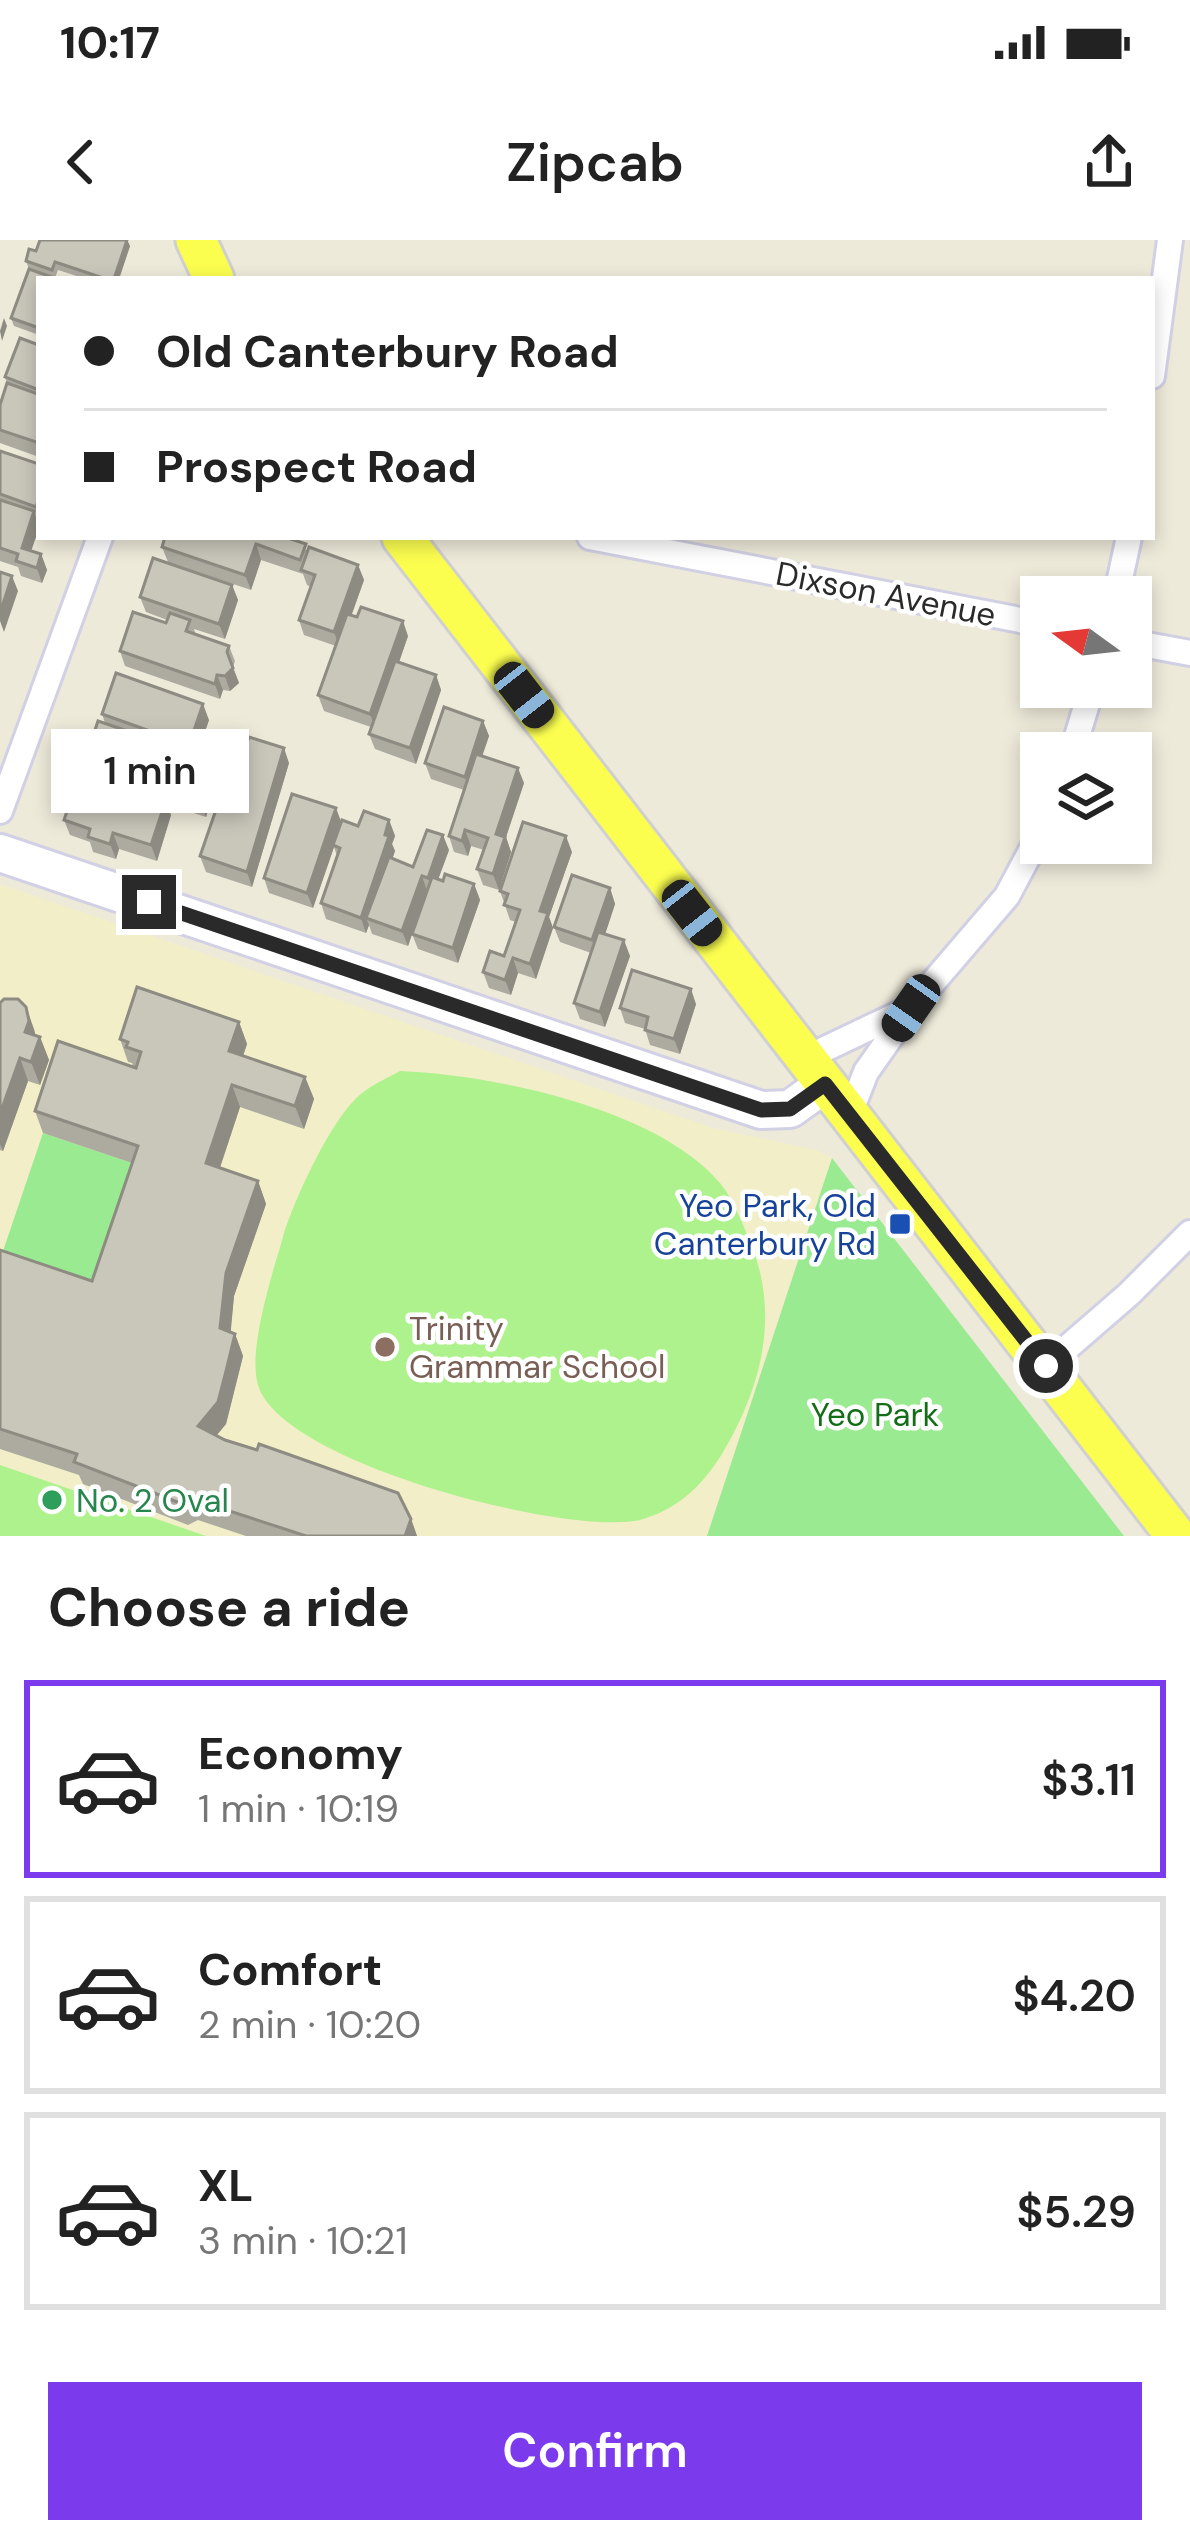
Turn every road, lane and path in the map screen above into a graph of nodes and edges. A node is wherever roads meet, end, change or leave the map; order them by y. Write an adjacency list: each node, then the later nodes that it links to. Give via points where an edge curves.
1 (196, 240): 3 (main road)
2 (1170, 240): 4 (street)
3 (213, 276)
4 (1155, 353)
5 (99, 540): 13 (street)
6 (606, 540): 10 (street, Dixson Avenue)
7 (1128, 540): 9 (street)
8 (413, 541): 17 (main road)
9 (1120, 576)
10 (1020, 620)
11 (1152, 646): 12 (street)
12 (1190, 652)
13 (0, 811)
14 (0, 853): 17 (street, via 745,1106 790,1109)
15 (1024, 864): 16 (street)
16 (911, 1008): 17 (street); 17 (street, via 866,1072)
17 (827, 1085): 19 (main road)
18 (1190, 1233): 19 (street)
19 (1046, 1366): 20 (main road)
20 (1177, 1536)

